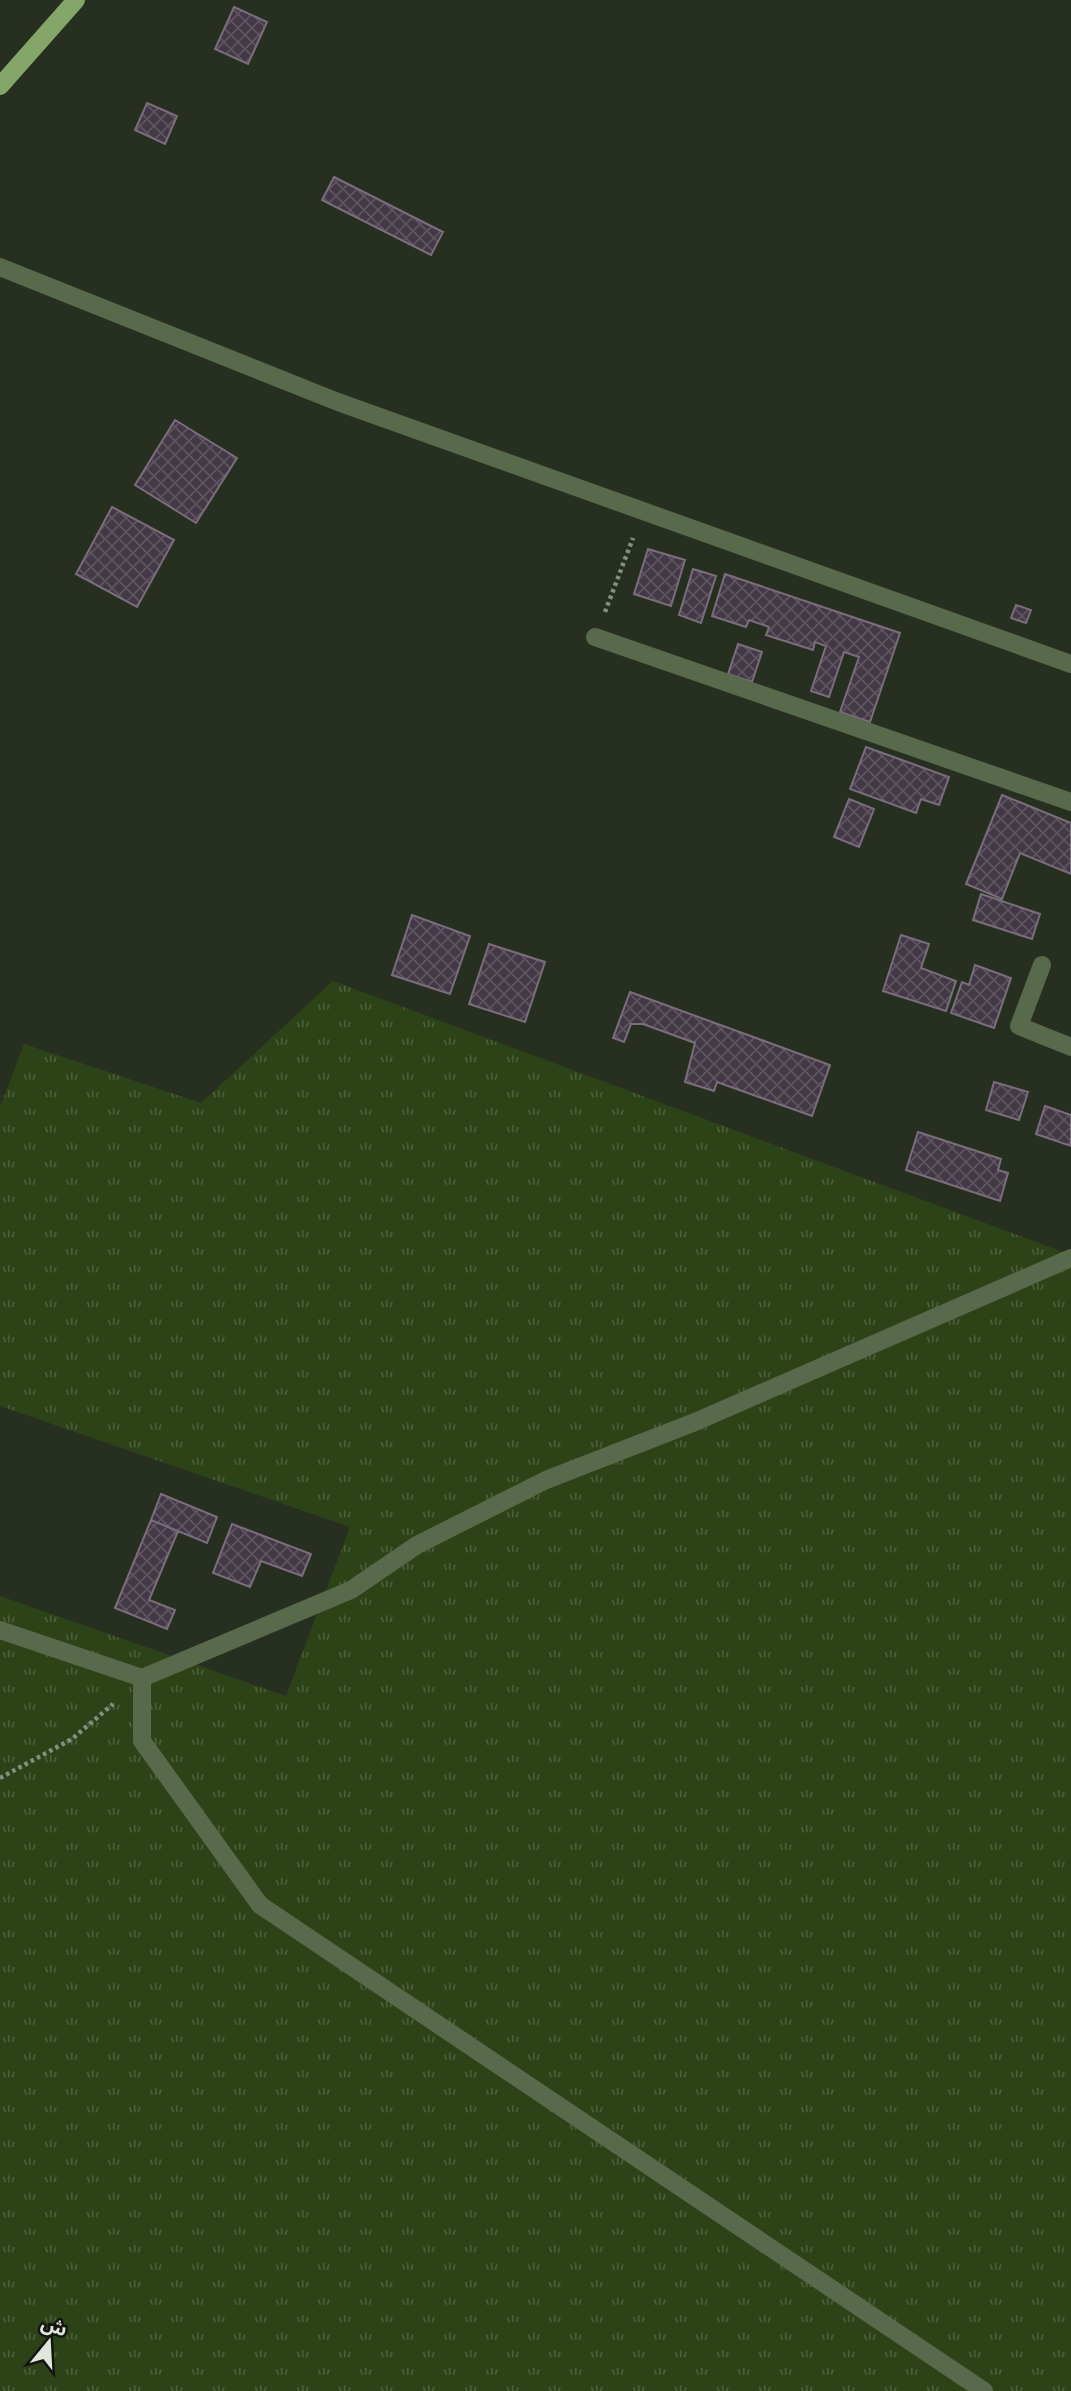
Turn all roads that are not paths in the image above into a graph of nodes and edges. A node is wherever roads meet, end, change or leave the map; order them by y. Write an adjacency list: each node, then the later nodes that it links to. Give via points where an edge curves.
1 (76, 0): 2 (main road)
2 (0, 86)
3 (0, 267): 5 (street, via 338,402)
4 (595, 637): 6 (street)
5 (1071, 664)
6 (1071, 802)
7 (1042, 965): 8 (street, via 1019,1026)
8 (1071, 1047)
9 (1071, 1258): 11 (street, via 695,1422 546,1480 417,1545 351,1590)
10 (0, 1630): 11 (street)
11 (142, 1678): 12 (street, via 142,1741 260,1905)
12 (984, 2391)

